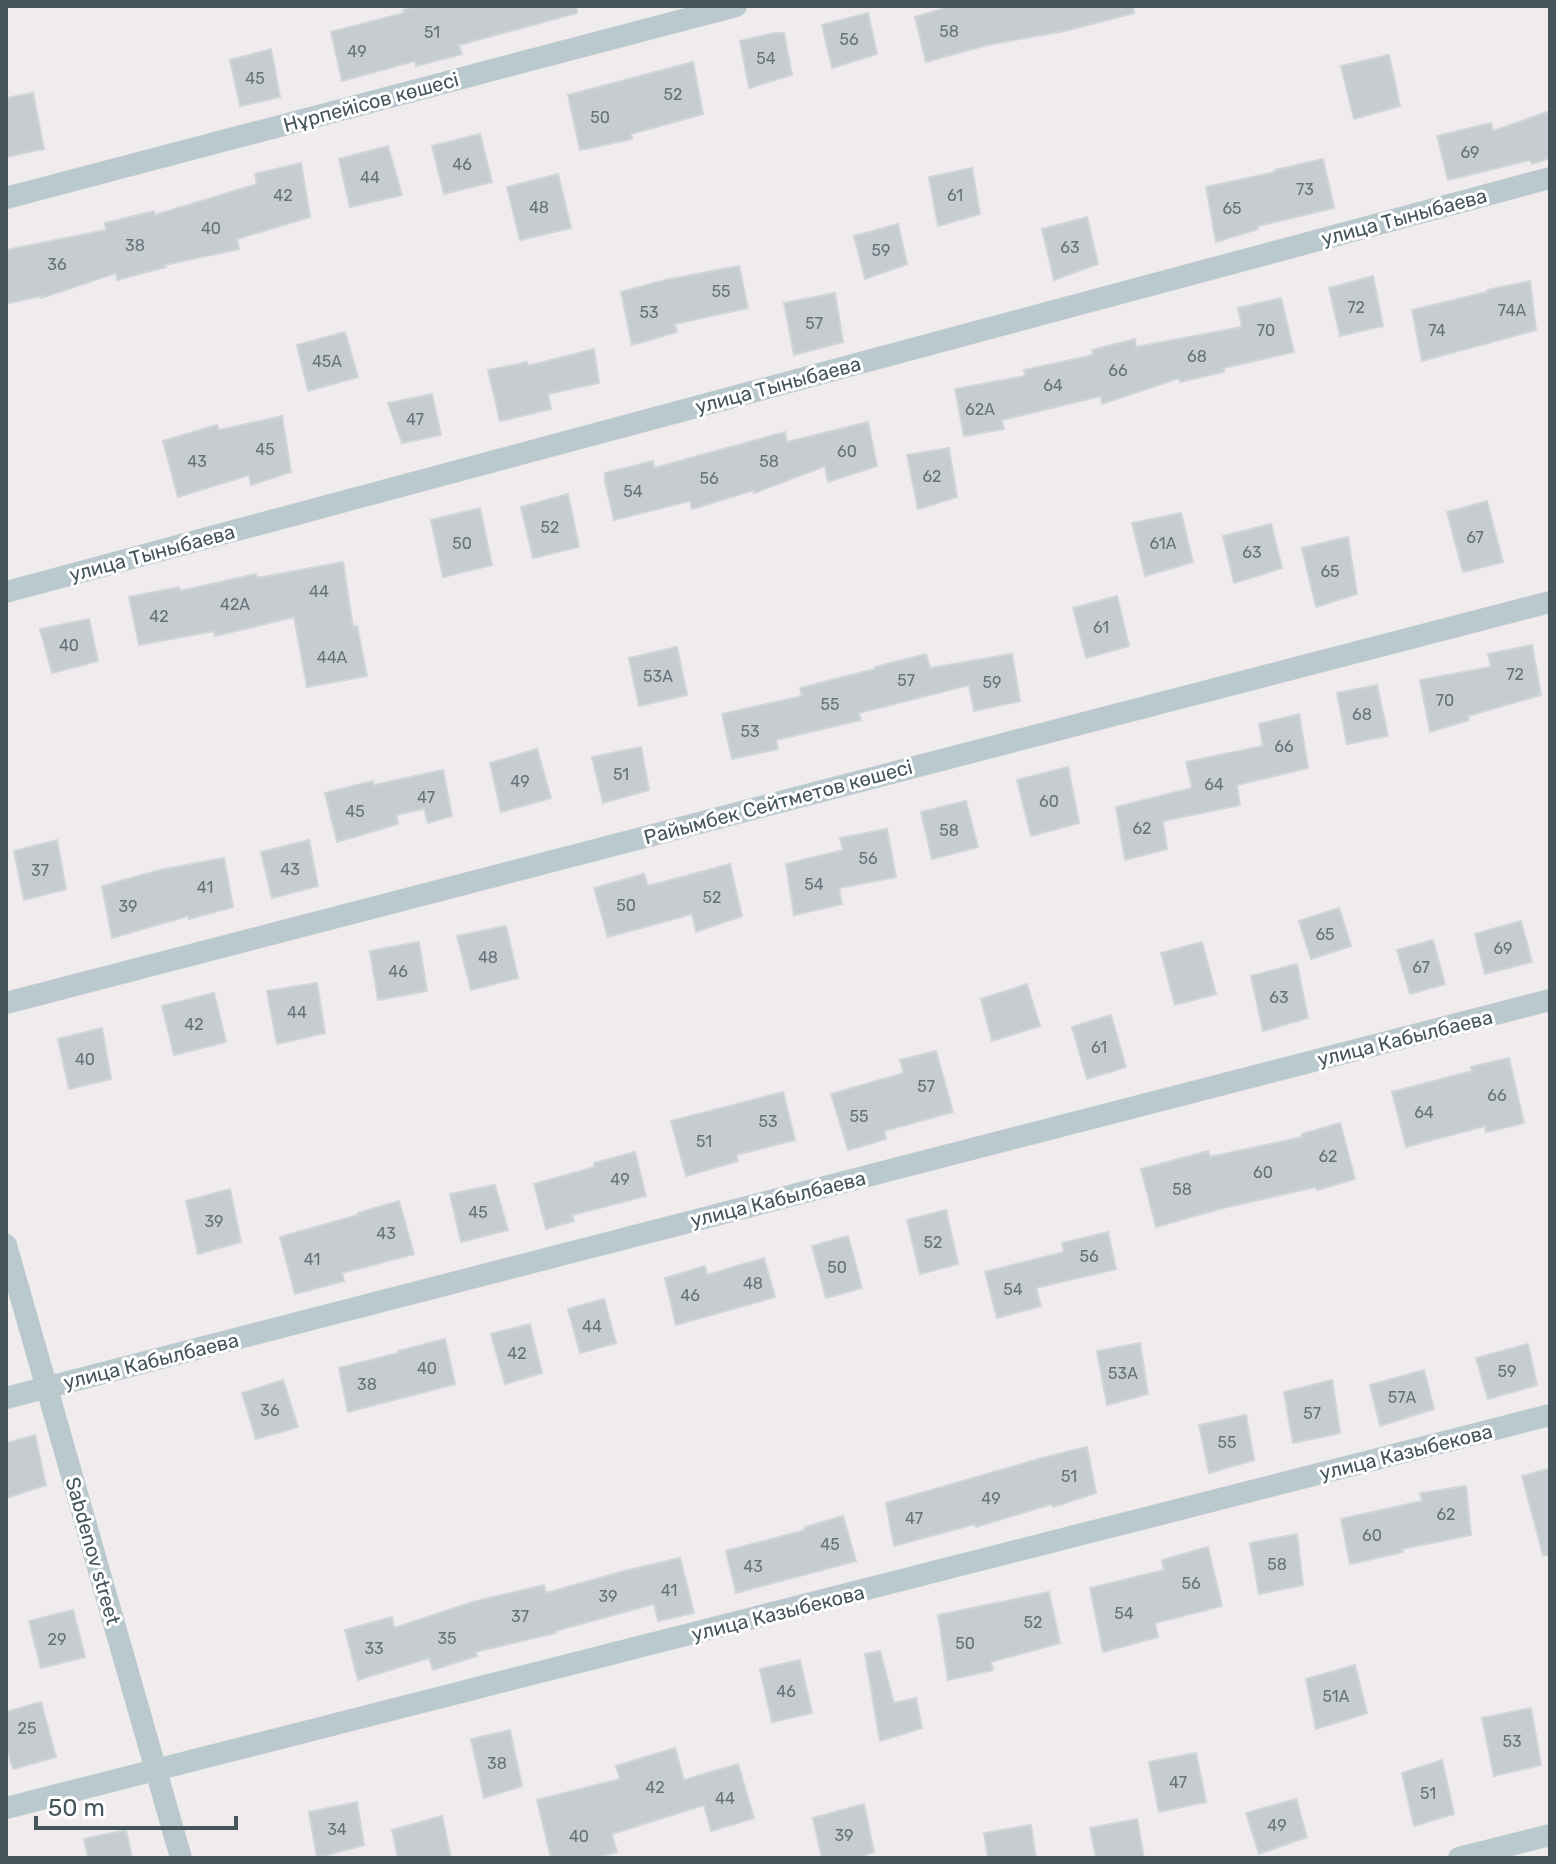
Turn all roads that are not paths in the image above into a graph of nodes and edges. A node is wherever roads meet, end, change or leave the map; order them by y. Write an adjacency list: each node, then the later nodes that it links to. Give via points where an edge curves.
1 (736, 6): 3 (street, Нұрпейісов көшесі)
2 (1550, 178): 4 (street, улица Тыныбаева)
3 (6, 198)
4 (6, 592)
5 (1550, 602): 7 (street, Райымбек Сейтметов көшесі)
6 (1550, 1000): 9 (street, улица Кабылбаева)
7 (6, 1003)
8 (6, 1245): 9 (street, Sabdenov street)
9 (47, 1388): 10 (street, улица Кабылбаева); 12 (street, Sabdenov street)
10 (6, 1398)
11 (1550, 1415): 12 (street, улица Казыбекова)
12 (156, 1771): 13 (street, улица Казыбекова); 15 (street, Sabdenov street)
13 (6, 1808)
14 (1550, 1835): 16 (street)
15 (181, 1858)
16 (1459, 1858)

